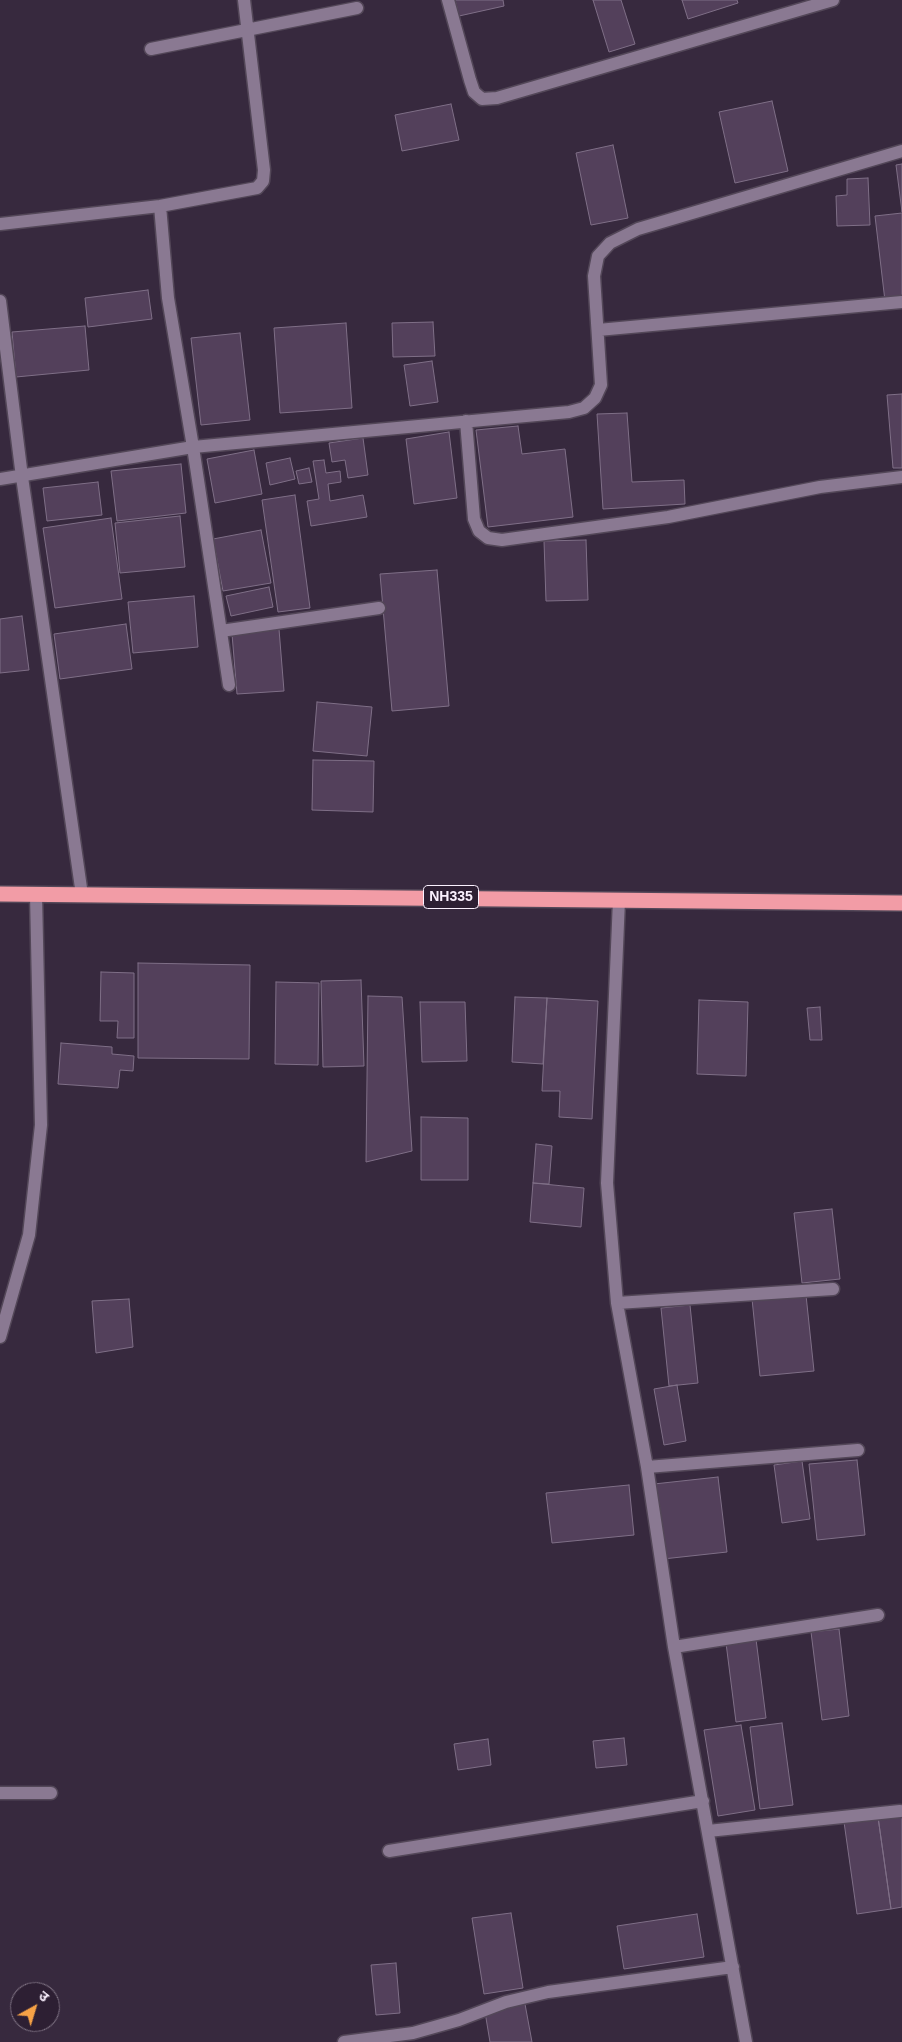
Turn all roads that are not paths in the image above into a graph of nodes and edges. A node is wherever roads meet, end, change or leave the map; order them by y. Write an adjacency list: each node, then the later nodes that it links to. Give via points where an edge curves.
1 (244, 0): 5 (street)
2 (448, 0): 3 (street, via 474,92 482,99 497,98)
3 (833, 0)
4 (358, 8): 5 (street)
5 (247, 30): 6 (street); 8 (street, via 263,181 250,190)
6 (152, 48)
7 (902, 151): 12 (street, via 638,229 610,243 598,256 594,276)
8 (160, 206): 9 (street); 14 (street, via 168,298)
9 (0, 224)
10 (0, 301): 15 (street)
11 (902, 302): 12 (street)
12 (598, 330): 13 (street, via 601,384 595,398 584,408)
13 (466, 421): 14 (street); 16 (street, via 474,519 479,531 488,538 502,540 668,516 820,487)
14 (193, 447): 15 (street); 19 (street)
15 (22, 477): 17 (street); 23 (street)
16 (902, 477)
17 (0, 480)
18 (379, 608): 19 (street)
19 (221, 631): 20 (street)
20 (229, 685)
21 (0, 894): 22 (highway, NH335)
22 (36, 895): 23 (highway, NH335); 28 (street, via 41,1125 29,1235)
23 (82, 895): 24 (highway, NH335)
24 (619, 900): 25 (highway, NH335); 27 (street, via 607,1183)
25 (902, 903)
26 (833, 1289): 27 (street)
27 (617, 1303): 30 (street)
28 (0, 1337)
29 (858, 1450): 30 (street)
30 (647, 1467): 32 (street)
31 (878, 1615): 32 (street)
32 (674, 1647): 35 (street)
33 (0, 1793): 34 (street)
34 (51, 1793)
35 (703, 1801): 37 (street); 38 (street)
36 (900, 1811): 37 (street)
37 (708, 1831): 39 (street)
38 (389, 1851)
39 (733, 1967): 40 (street, via 548,1992 506,2002 460,2020 413,2033); 41 (street)
40 (344, 2042)
41 (746, 2042)

